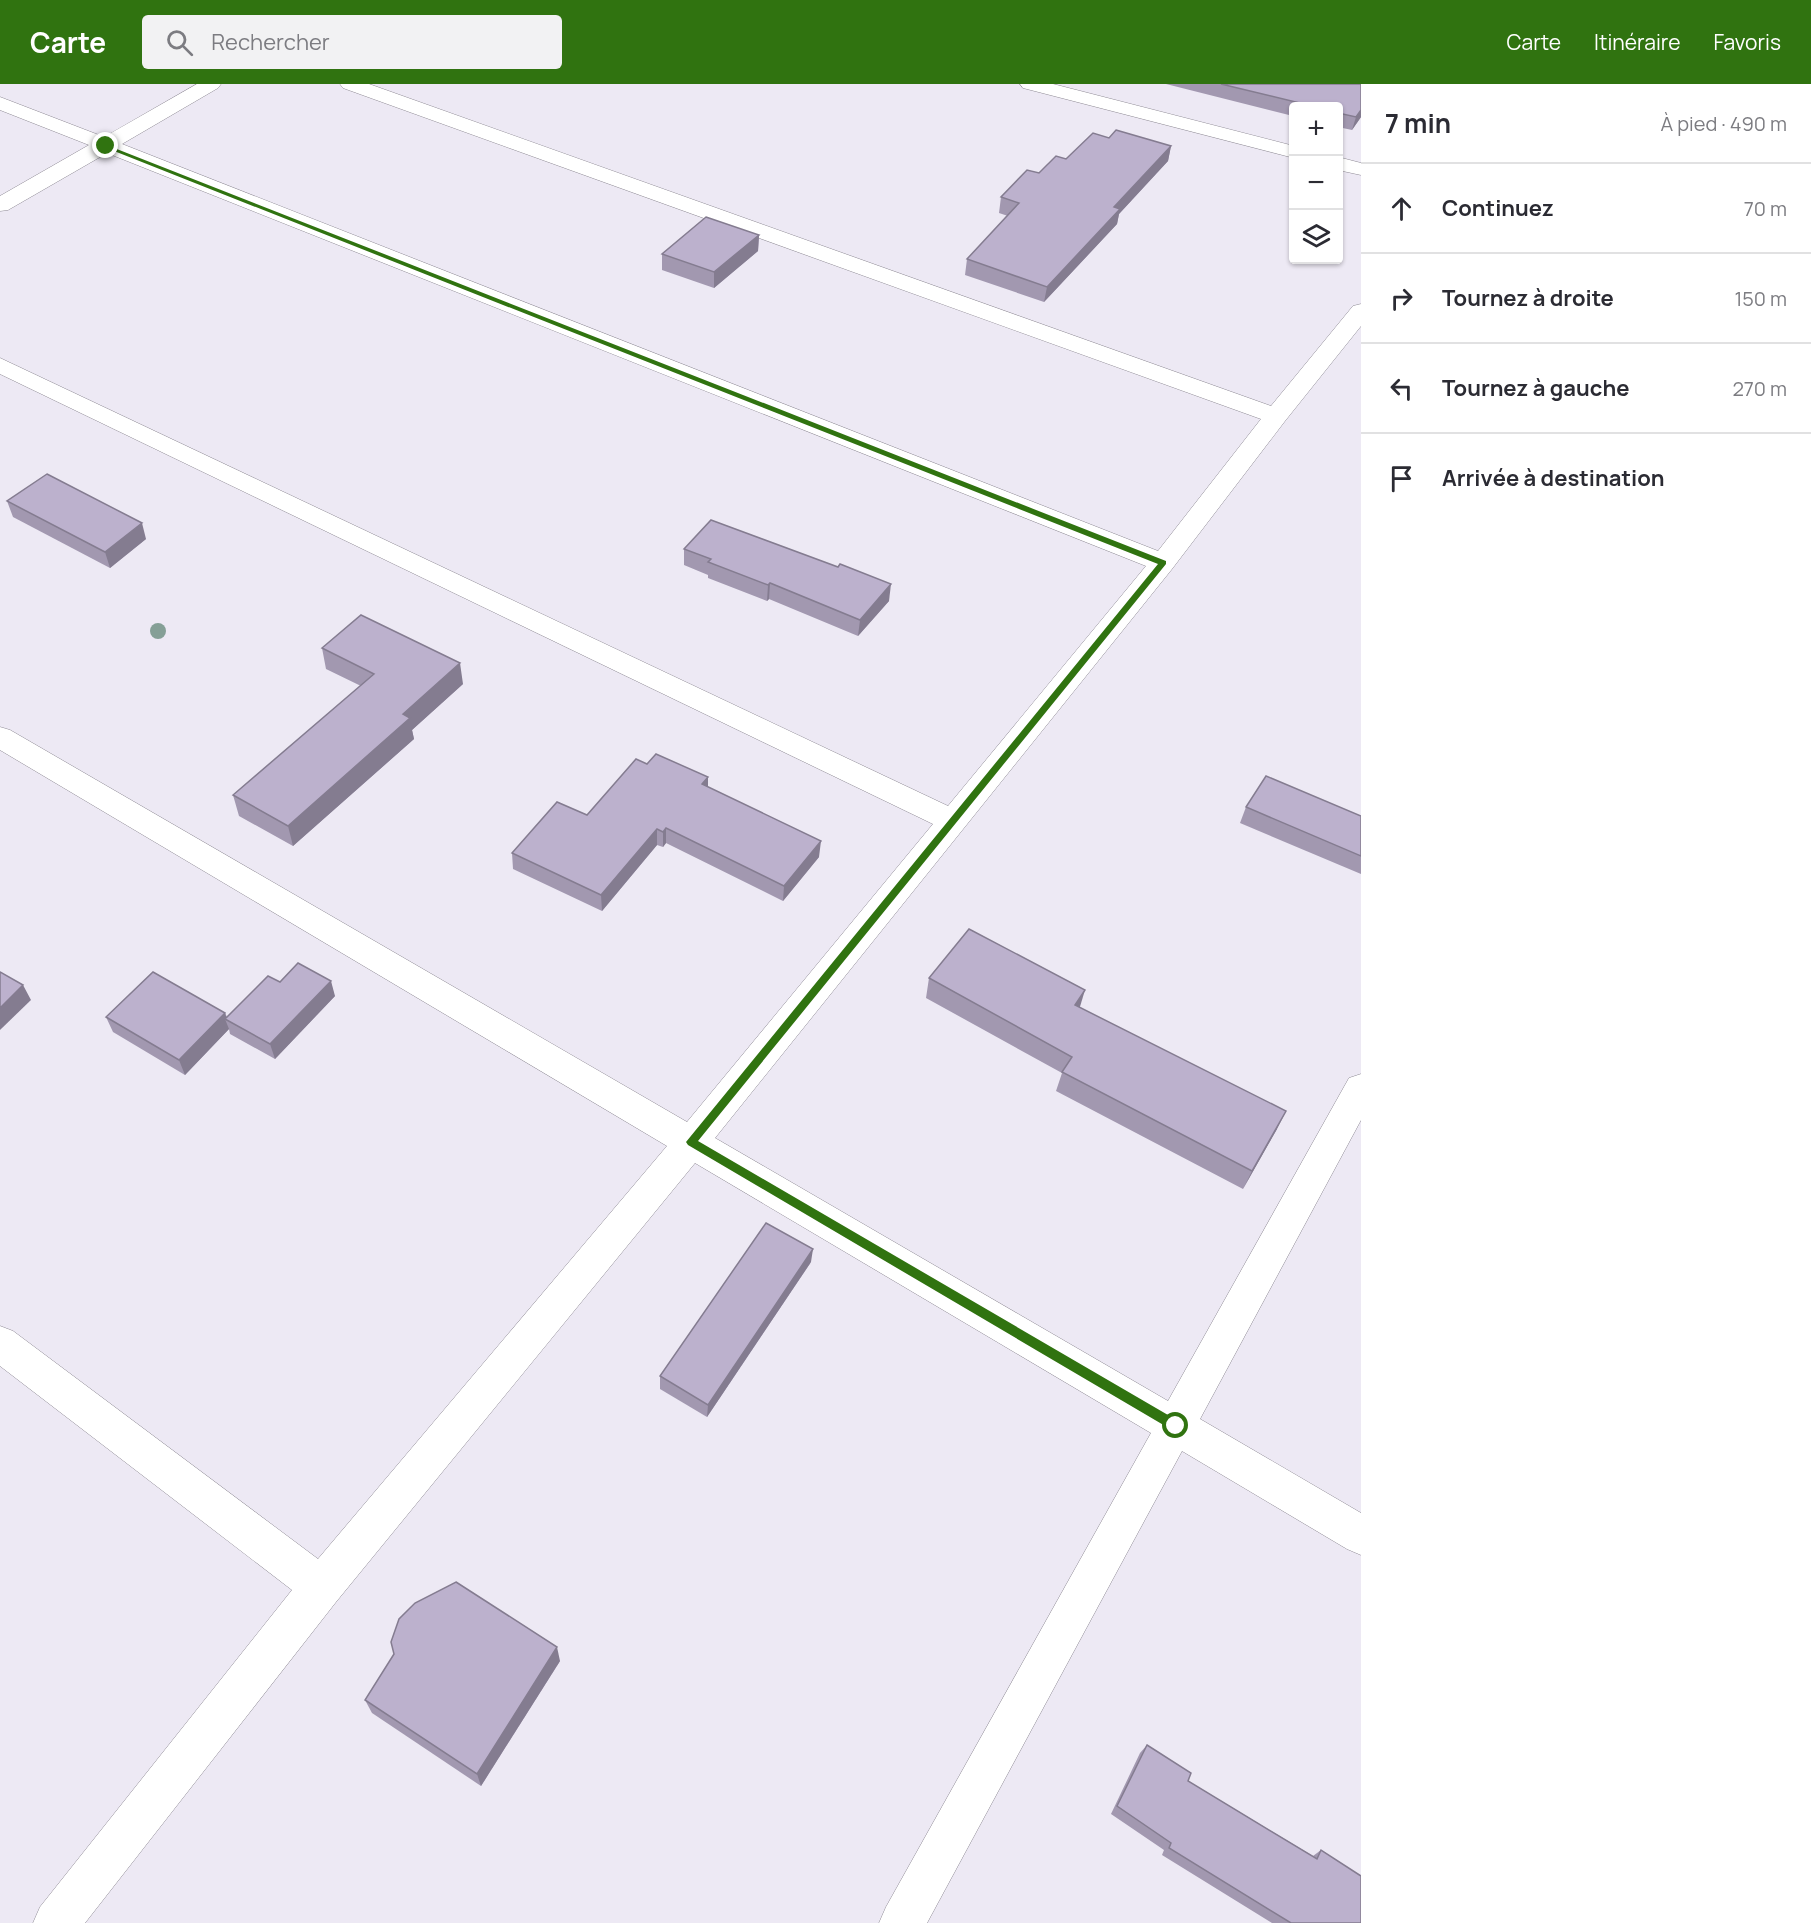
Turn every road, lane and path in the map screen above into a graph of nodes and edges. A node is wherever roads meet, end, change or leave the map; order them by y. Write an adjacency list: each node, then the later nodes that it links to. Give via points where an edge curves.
1 (211, 84): 5 (street)
2 (350, 84): 12 (street)
3 (1030, 84): 6 (street)
4 (0, 104): 5 (street)
5 (106, 146): 9 (street); 13 (street)
6 (1289, 151)
7 (1343, 165): 8 (street)
8 (1361, 169)
9 (0, 205)
10 (1361, 311): 12 (street)
11 (0, 365): 15 (street)
12 (1276, 416): 13 (street)
13 (1163, 563): 15 (street)
14 (0, 737): 17 (street)
15 (951, 820): 17 (street)
16 (1361, 1088): 19 (street)
17 (691, 1142): 19 (street); 21 (street)
18 (0, 1343): 21 (street)
19 (1176, 1426): 20 (street); 23 (street)
20 (1361, 1535)
21 (321, 1587): 22 (street)
22 (56, 1923)
23 (902, 1923)

